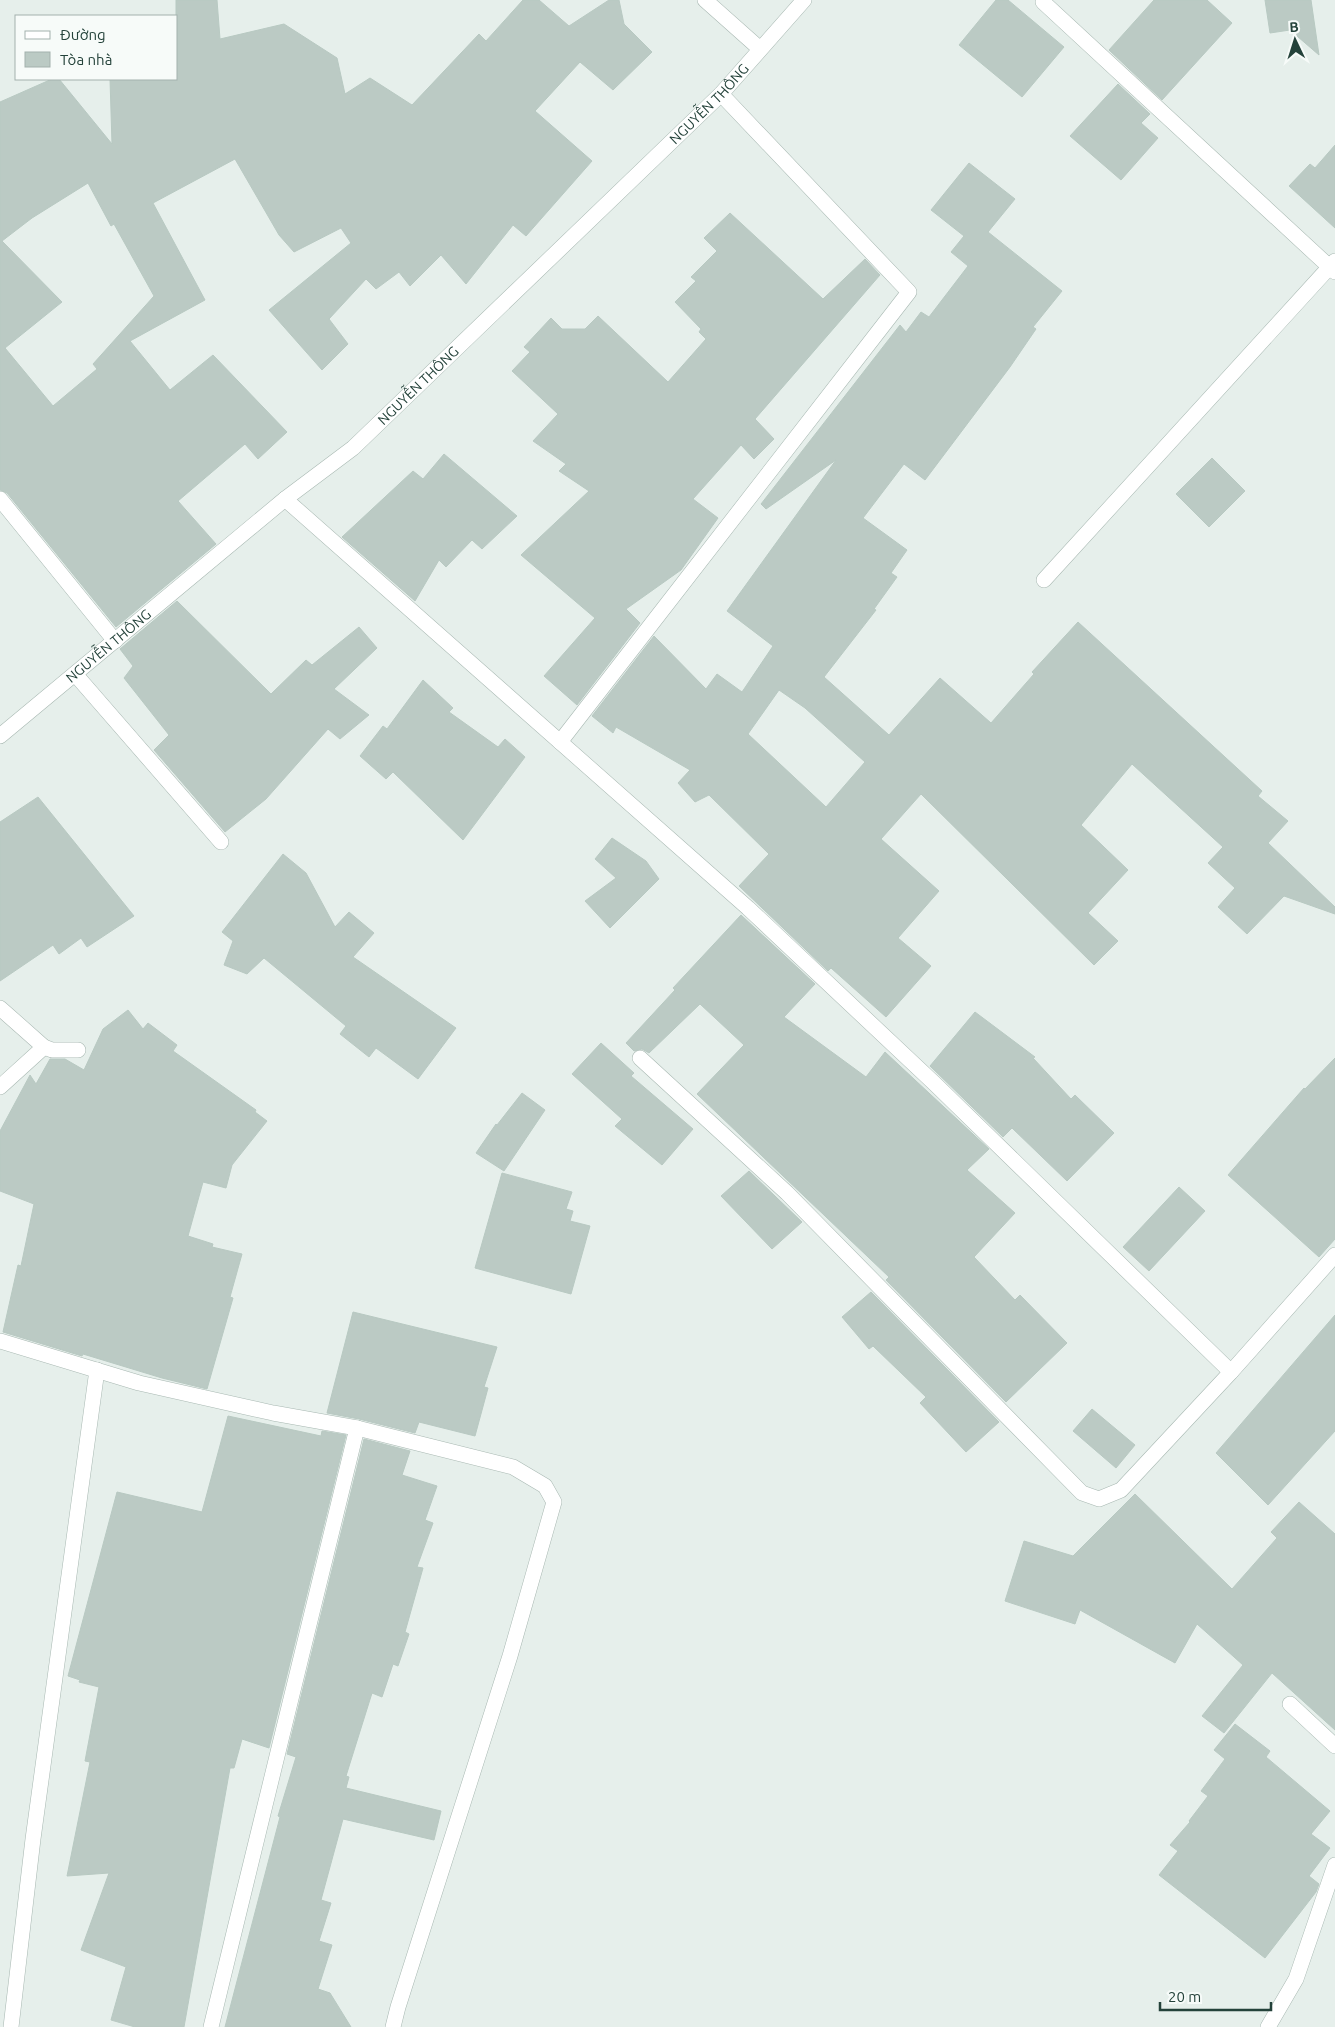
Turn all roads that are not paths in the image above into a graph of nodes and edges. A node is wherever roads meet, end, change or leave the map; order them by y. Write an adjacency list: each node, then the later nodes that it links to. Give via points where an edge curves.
1 (705, 0): 4 (street)
2 (804, 0): 4 (street, NGUYỄN THÔNG)
3 (1043, 2): 6 (street)
4 (760, 49): 5 (street, NGUYỄN THÔNG)
5 (721, 94): 8 (street, NGUYỄN THÔNG, via 353,448); 13 (street, via 909,292)
6 (1333, 267): 9 (street)
7 (0, 499): 10 (street)
8 (285, 499): 10 (street, NGUYỄN THÔNG); 13 (street)
9 (1044, 580)
10 (115, 641): 11 (street, NGUYỄN THÔNG)
11 (75, 674): 12 (street, NGUYỄN THÔNG); 14 (street)
12 (0, 736)
13 (560, 742): 23 (street, via 748,908 927,1076)
14 (221, 842)
15 (0, 1008): 16 (street)
16 (44, 1047): 17 (street); 19 (street)
17 (78, 1050)
18 (640, 1058): 23 (street, via 787,1193 1082,1493 1099,1499 1121,1490)
19 (0, 1087)
20 (1335, 1255): 23 (street)
21 (0, 1341): 22 (street)
22 (97, 1370): 24 (street, via 273,1414); 28 (street)
23 (1231, 1372)
24 (357, 1428): 29 (street); 30 (street, via 513,1467 545,1486 554,1502 510,1656)
25 (1290, 1704): 26 (street)
26 (1335, 1746)
27 (1335, 1865): 31 (street, via 1296,1979)
28 (11, 2027)
29 (211, 2027)
30 (393, 2027)
31 (1268, 2027)

